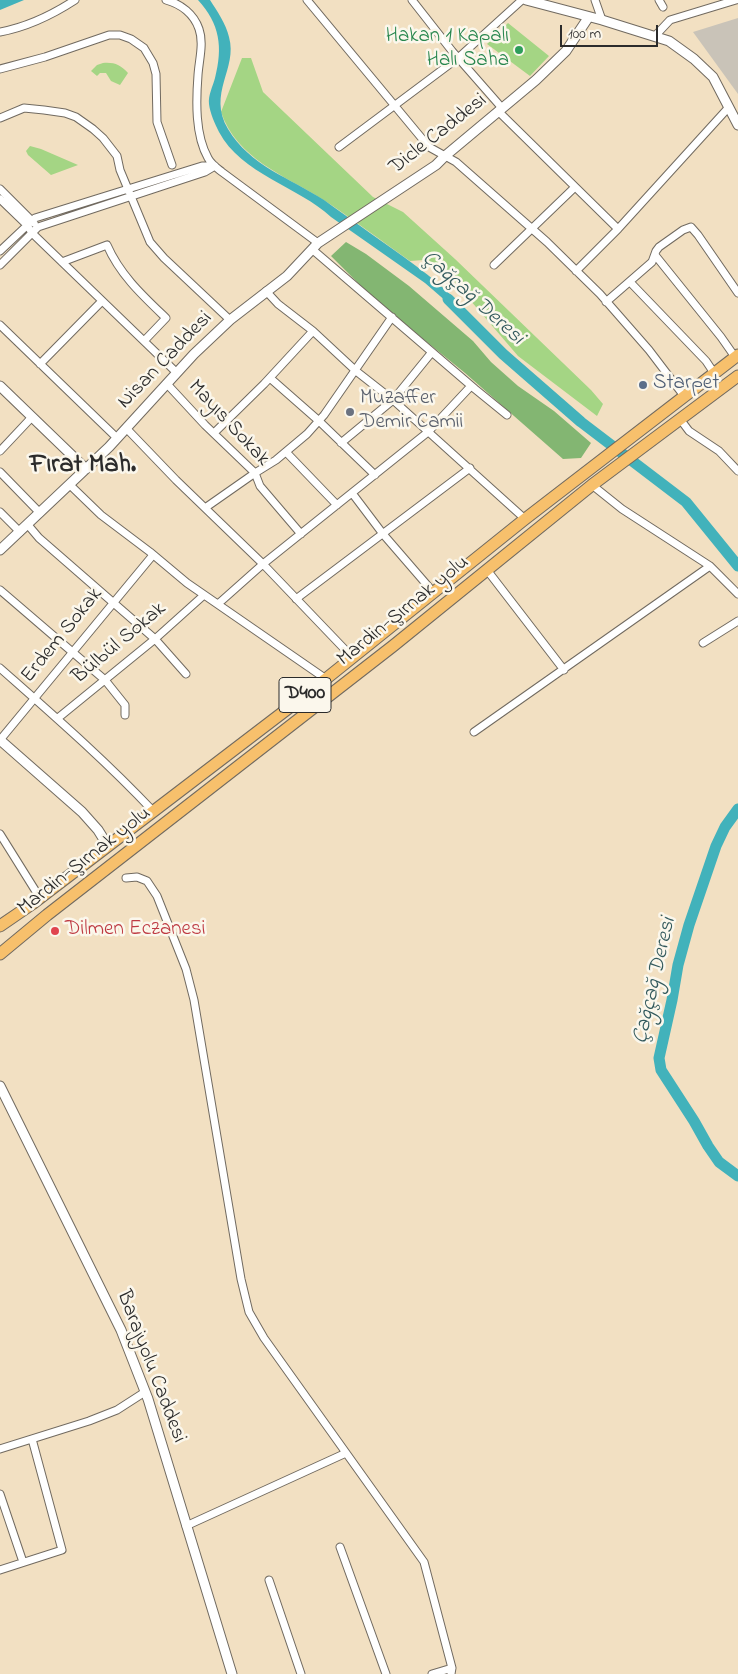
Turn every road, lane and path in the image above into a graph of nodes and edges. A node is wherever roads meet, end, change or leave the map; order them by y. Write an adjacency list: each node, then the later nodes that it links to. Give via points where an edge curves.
1 (75, 0): 11 (street, via 29,24)
2 (166, 0): 23 (street, via 183,7 196,21 200,31 199,128 203,149)
3 (307, 0): 15 (street)
4 (412, 0): 13 (street)
5 (522, 0): 13 (street)
6 (526, 0): 9 (street)
7 (595, 0): 10 (street)
8 (732, 1): 12 (street, via 670,20)
9 (588, 18): 10 (street); 17 (street, Dicle Caddesi, via 566,51)
10 (602, 20): 12 (street)
11 (0, 32)
12 (655, 36): 16 (street, via 669,41 714,77)
13 (458, 58): 15 (street); 17 (street)
14 (0, 68): 22 (street, via 45,57 108,34 132,39 144,48 153,63 157,122)
15 (394, 106): 20 (street); 21 (street, via 429,147)
16 (729, 107): 19 (street); 32 (street)
17 (500, 110): 21 (street, Dicle Caddesi); 24 (street)
18 (0, 118): 26 (street, via 24,108 76,117 103,138 117,156)
19 (738, 125)
20 (339, 146)
21 (445, 156): 28 (street, Dicle Caddesi); 31 (street)
22 (172, 165)
23 (215, 166): 26 (street, via 202,166); 34 (street)
24 (575, 187): 31 (street); 32 (street)
25 (0, 189): 29 (street)
26 (129, 193): 29 (street, via 35,218); 30 (street); 47 (street, via 150,242)
27 (0, 198): 29 (street)
28 (368, 210): 34 (street, Nisan Caddesi)
29 (29, 223): 30 (street); 33 (street); 35 (street)
30 (38, 227): 33 (street)
31 (532, 228): 39 (street); 40 (street)
32 (618, 229): 40 (street)
33 (32, 233): 37 (street); 38 (street)
34 (315, 246): 42 (street, Nisan Caddesi); 46 (street)
35 (0, 251)
36 (655, 255): 41 (street, via 652,262); 43 (street, via 659,247 691,227); 52 (street)
37 (62, 262): 44 (street); 50 (street, via 107,245 126,277 166,318)
38 (0, 265)
39 (494, 265)
40 (576, 271): 45 (street)
41 (630, 282): 45 (street); 56 (street)
42 (266, 291): 47 (street, Nisan Caddesi); 49 (street)
43 (738, 293)
44 (102, 301): 50 (street); 53 (street)
45 (606, 302): 62 (street)
46 (392, 317): 51 (street); 54 (street)
47 (230, 320): 55 (street, Nisan Caddesi)
48 (0, 325): 53 (street)
49 (313, 332): 54 (street); 57 (street)
50 (144, 341): 55 (street)
51 (432, 352): 61 (street); 63 (street)
52 (737, 356): 56 (highway, Mardin-Şırnak yolu)
53 (40, 364): 71 (street)
54 (356, 371): 63 (street); 67 (street)
55 (177, 373): 59 (street, Nisan Caddesi)
56 (714, 373): 62 (highway, Mardin-Şırnak yolu)
57 (270, 378): 67 (street); 70 (street)
58 (736, 382): 66 (highway, Mardin-Şırnak yolu)
59 (167, 384): 68 (street, Nisan Caddesi); 70 (street, Mayıs Sokak)
60 (0, 386): 65 (street)
61 (471, 386): 64 (street); 69 (street)
62 (684, 396): 88 (highway, Mardin-Şırnak yolu / D400)
63 (393, 400): 69 (street); 72 (street)
64 (507, 415)
65 (32, 417): 73 (street); 76 (street)
66 (680, 419): 77 (street, via 689,431 719,451); 82 (highway, Mardin-Şırnak yolu)
67 (318, 421): 72 (street); 74 (street)
68 (126, 428): 71 (street, Nisan Caddesi); 85 (street)
69 (428, 432): 75 (street); 80 (street)
70 (214, 433): 79 (street, Mayıs Sokak)
71 (117, 438): 76 (street, Nisan Caddesi)
72 (341, 443): 80 (street)
73 (0, 451)
74 (286, 452): 79 (street); 84 (street)
75 (470, 468): 88 (street); 92 (street)
76 (86, 469): 81 (street, Nisan Caddesi)
77 (738, 471)
78 (0, 472): 87 (street)
79 (255, 473): 85 (street); 91 (street, Mayıs Sokak, via 260,486)
80 (375, 475): 83 (street)
81 (70, 485): 87 (street, Nisan Caddesi); 94 (street, via 101,515)
82 (592, 485): 96 (street, via 622,509); 97 (highway, Mardin-Şırnak yolu)
83 (352, 493): 84 (street); 92 (street)
84 (337, 505): 91 (street)
85 (205, 508): 95 (street)
86 (0, 512): 90 (street)
87 (40, 513): 89 (street, Nisan Caddesi)
88 (525, 519): 99 (highway, Mardin-Şırnak yolu / D400)
89 (28, 525): 90 (street, Nisan Caddesi); 103 (street)
90 (20, 532): 93 (street, Nisan Caddesi)
91 (301, 534): 95 (street)
92 (383, 534): 99 (street); 102 (street)
93 (0, 550)
94 (153, 555): 101 (street); 103 (street, Erdem Sokak)
95 (263, 564): 102 (street); 104 (street)
96 (710, 566): 100 (street); 111 (street)
97 (487, 570): 111 (street); 126 (highway, Mardin-Şırnak yolu)
98 (0, 590): 108 (street)
99 (434, 593): 109 (highway, Mardin-Şırnak yolu / D400)
100 (738, 594)
101 (204, 595): 104 (street); 106 (street, Bülbül Sokak)
102 (296, 599): 109 (street)
103 (113, 602): 106 (street); 108 (street, Erdem Sokak)
104 (218, 604): 113 (street)
105 (738, 621): 107 (street)
106 (155, 639): 112 (street); 114 (street, Bülbül Sokak)
107 (704, 643)
108 (73, 651): 114 (street); 115 (street, Erdem Sokak)
109 (353, 658): 113 (highway, Mardin-Şırnak yolu / D400)
110 (0, 668): 115 (street)
111 (564, 670): 118 (street)
112 (186, 674)
113 (326, 679): 120 (highway, Mardin-Şırnak yolu / D400)
114 (105, 680): 116 (street, via 126,705); 117 (street, Bülbül Sokak)
115 (34, 698): 117 (street); 119 (street, Erdem Sokak)
116 (125, 715)
117 (58, 718): 120 (street)
118 (474, 732)
119 (0, 740): 122 (street, via 82,812)
120 (153, 811): 122 (highway, Mardin-Şırnak yolu / D400)
121 (0, 834): 124 (street)
122 (108, 846): 124 (highway, Mardin-Şırnak yolu / D400)
123 (126, 878): 131 (street, via 137,877 147,881 157,896 186,969 198,1019 248,1312)
124 (40, 898): 125 (highway, Mardin-Şırnak yolu / D400)
125 (0, 926)
126 (0, 954)
127 (0, 1086): 128 (street, Barajyolu Caddesi, via 121,1330)
128 (145, 1392): 129 (street, via 117,1410); 133 (street, Barajyolu Caddesi)
129 (32, 1439): 130 (street); 135 (street, via 62,1550)
130 (0, 1449)
131 (346, 1453): 133 (street); 138 (street, via 424,1562)
132 (0, 1494): 135 (street)
133 (186, 1526): 139 (street, Barajyolu Caddesi)
134 (340, 1547): 141 (street)
135 (23, 1562): 136 (street)
136 (0, 1570)
137 (269, 1580): 140 (street)
138 (451, 1671): 142 (street)
139 (232, 1674)
140 (301, 1674)
141 (386, 1674)
142 (432, 1674)

